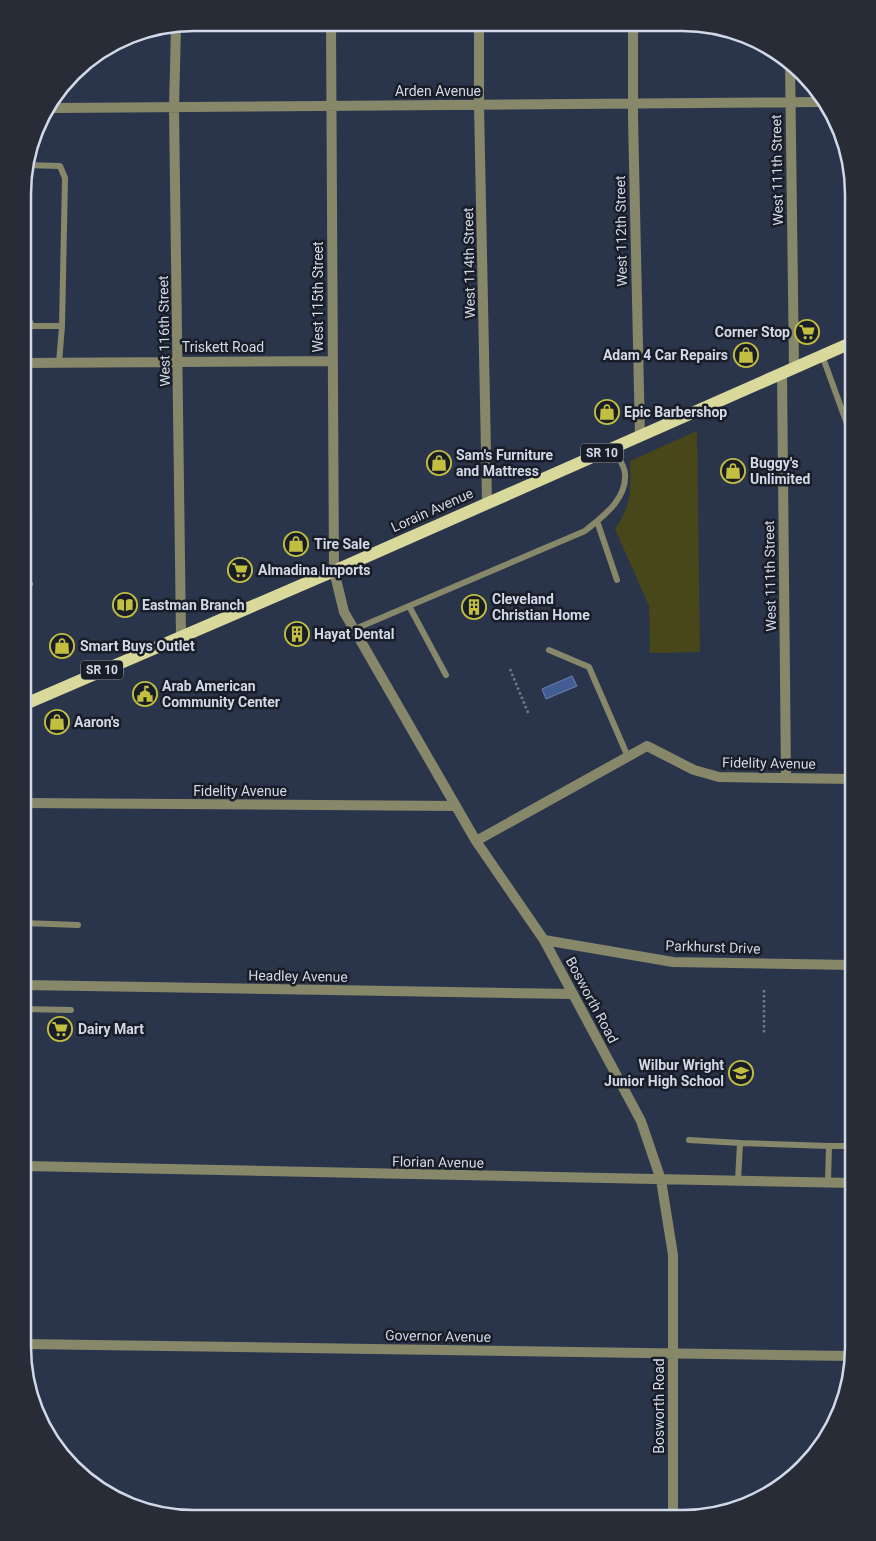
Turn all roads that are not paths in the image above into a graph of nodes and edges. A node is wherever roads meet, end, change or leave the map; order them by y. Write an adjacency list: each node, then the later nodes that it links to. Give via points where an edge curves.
1 (479, 31): 9 (street, West 114th Street)
2 (634, 31): 10 (street, West 112th Street)
3 (331, 32): 8 (street, West 115th Street)
4 (176, 33): 12 (street, West 116th Street)
5 (790, 73): 6 (street, West 111th Street)
6 (790, 102): 7 (street, Arden Avenue); 10 (street, Arden Avenue); 22 (street, West 111th Street)
7 (815, 102)
8 (331, 105): 9 (street, Arden Avenue); 12 (street, Arden Avenue); 19 (street, West 115th Street)
9 (479, 105): 10 (street, Arden Avenue); 27 (street, West 114th Street)
10 (633, 105): 25 (street, West 112th Street)
11 (56, 108): 12 (street, Arden Avenue)
12 (174, 108): 18 (street, West 116th Street)
13 (35, 165): 15 (lane, via 60,166 65,178)
14 (31, 324): 15 (lane)
15 (62, 326): 21 (lane)
16 (845, 346): 17 (main road, Lorain Avenue / SR 10)
17 (822, 355): 22 (main road, Lorain Avenue / SR 10); 24 (lane)
18 (179, 361): 19 (street, Triskett Road); 21 (street, Triskett Road); 33 (street, West 116th Street)
19 (332, 361): 29 (street, West 115th Street)
20 (31, 363): 21 (street, Triskett Road)
21 (59, 363)
22 (794, 367): 23 (main road, Lorain Avenue / SR 10)
23 (782, 373): 25 (main road, Lorain Avenue / SR 10); 38 (street, West 111th Street)
24 (845, 418)
25 (640, 436): 26 (main road, Lorain Avenue / SR 10)
26 (614, 448): 27 (main road, Lorain Avenue / SR 10); 28 (lane, via 625,472 621,493 612,509)
27 (488, 502): 29 (main road, Lorain Avenue / SR 10)
28 (597, 521): 30 (lane); 31 (lane, via 584,531)
29 (334, 571): 32 (street, Bosworth Road, via 344,612); 33 (main road, Lorain Avenue / SR 10)
30 (617, 580)
31 (409, 606): 32 (lane); 35 (lane)
32 (355, 629): 41 (street, Bosworth Road)
33 (181, 636): 36 (main road, Lorain Avenue / SR 10)
34 (550, 650): 37 (lane, via 589,667)
35 (446, 675)
36 (31, 701)
37 (628, 757): 38 (street, Fidelity Avenue, via 647,746 694,770 718,777); 42 (street, Fidelity Avenue)
38 (786, 778): 39 (street, Fidelity Avenue)
39 (844, 779)
40 (31, 803): 41 (street, Fidelity Avenue)
41 (456, 806): 42 (street, Bosworth Road)
42 (476, 841): 45 (street, Bosworth Road)
43 (31, 923): 44 (lane)
44 (78, 925)
45 (544, 940): 46 (street, Parkhurst Drive, via 674,962); 48 (street, Bosworth Road)
46 (844, 965)
47 (31, 985): 48 (street, Headley Avenue)
48 (573, 994): 56 (street, Bosworth Road, via 641,1121)
49 (31, 1010): 50 (lane)
50 (71, 1010)
51 (689, 1140): 52 (lane)
52 (740, 1143): 53 (lane); 57 (lane)
53 (829, 1146): 54 (lane); 58 (lane)
54 (844, 1146)
55 (31, 1166): 56 (street, Florian Avenue)
56 (661, 1180): 57 (street, Florian Avenue); 61 (street, Bosworth Road, via 674,1255)
57 (738, 1181): 58 (street, Florian Avenue)
58 (828, 1182): 59 (street, Florian Avenue)
59 (844, 1183)
60 (31, 1344): 61 (street, Governor Avenue)
61 (674, 1353): 62 (street, Governor Avenue); 63 (street, Bosworth Road)
62 (844, 1356)
63 (673, 1510)

